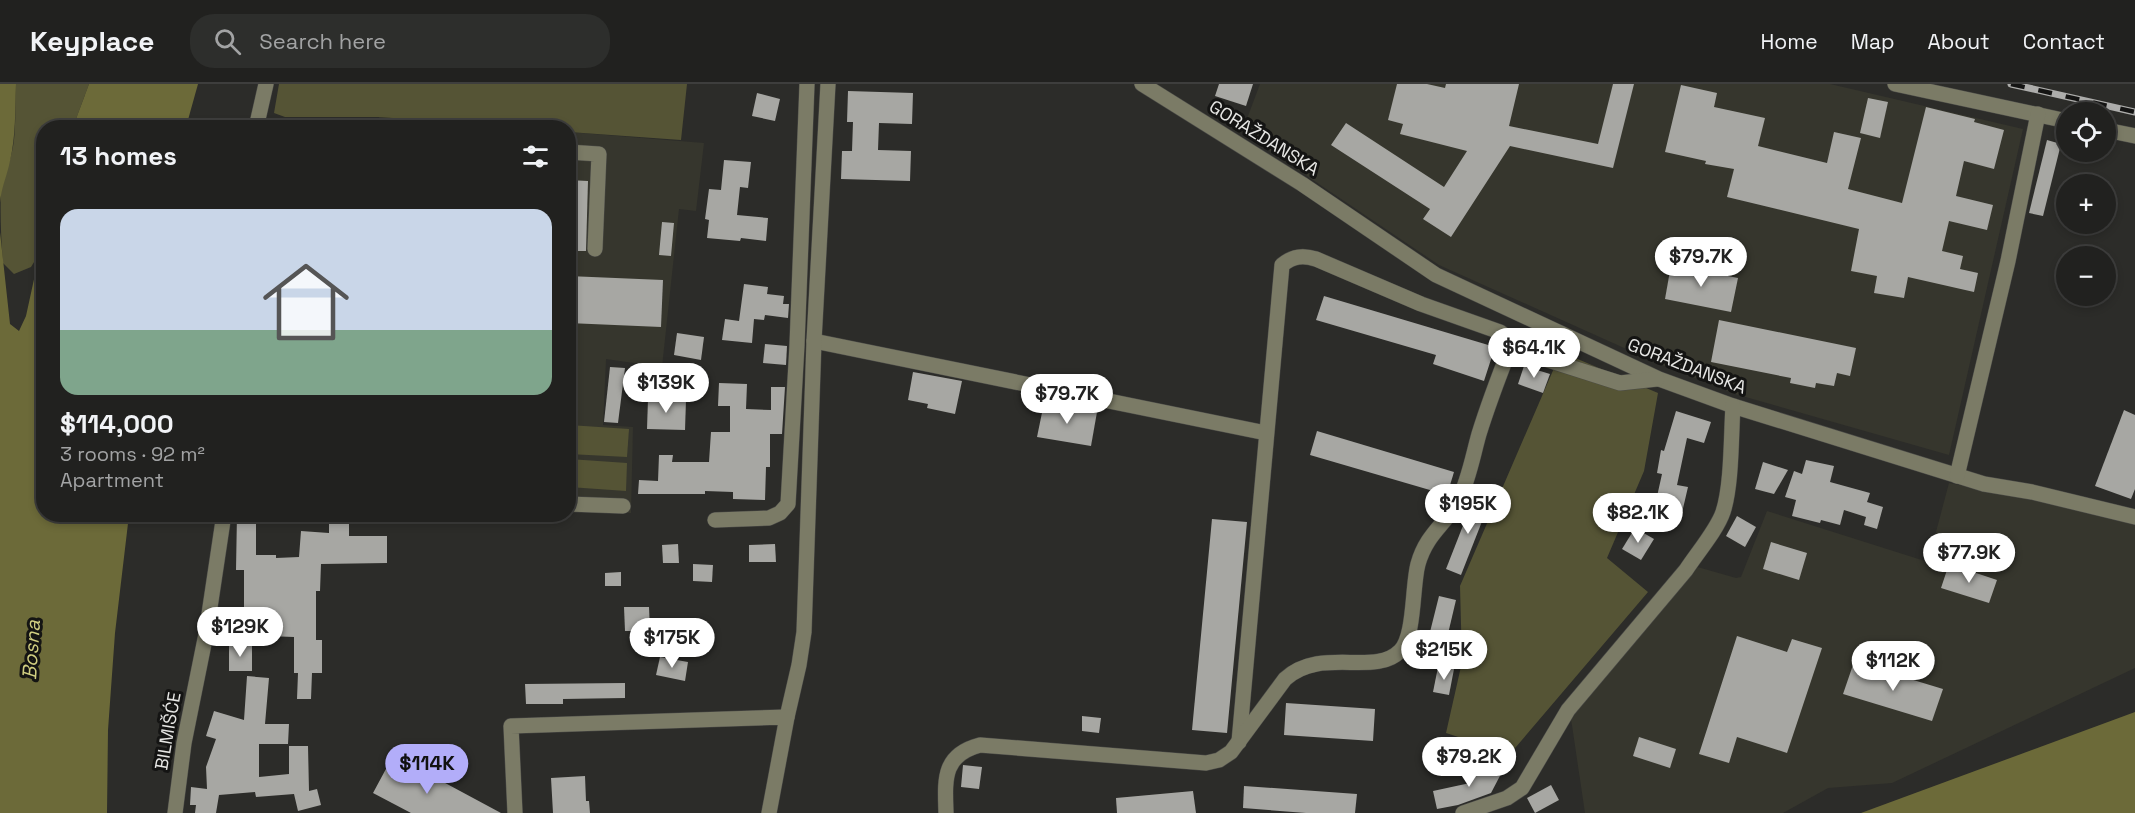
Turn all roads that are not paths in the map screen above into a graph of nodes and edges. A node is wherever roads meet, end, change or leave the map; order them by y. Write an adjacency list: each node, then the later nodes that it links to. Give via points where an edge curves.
1 (266, 84): 8 (street)
2 (807, 84): 22 (street, via 788,504 769,518)
3 (828, 84): 13 (street)
4 (1142, 84): 15 (street, GORAŽDANSKA, via 1302,184 1436,275)
5 (1895, 84): 6 (street)
6 (2038, 114): 7 (street); 18 (street)
7 (2056, 118)
8 (258, 120)
9 (2116, 132): 10 (street)
10 (2135, 136)
11 (576, 153): 12 (street, via 599,154)
12 (594, 249)
13 (814, 341): 17 (street); 24 (street, via 804,632)
14 (1510, 348): 15 (street, via 1620,383); 17 (street, via 1508,338 1500,332 1421,304 1316,259 1288,259 1282,265); 25 (street, via 1459,500 1423,548 1408,639 1401,651 1378,662 1317,663 1294,671)
15 (1659, 379): 16 (street, GORAŽDANSKA)
16 (1733, 406): 18 (street, GORAŽDANSKA); 30 (street, via 1723,513 1702,546 1568,710 1522,788 1507,798)
17 (1266, 433): 25 (street)
18 (1957, 476): 21 (street, GORAŽDANSKA)
19 (576, 504): 20 (street)
20 (623, 506)
21 (2135, 517)
22 (715, 520)
23 (223, 522): 26 (street, BILMIŠĆE)
24 (787, 717): 27 (street, via 511,726); 28 (street)
25 (1239, 742): 29 (street, via 1219,760 1206,763 980,745 961,752 950,766 946,776)
26 (175, 813)
27 (515, 813)
28 (769, 813)
29 (946, 813)
30 (1464, 813)

